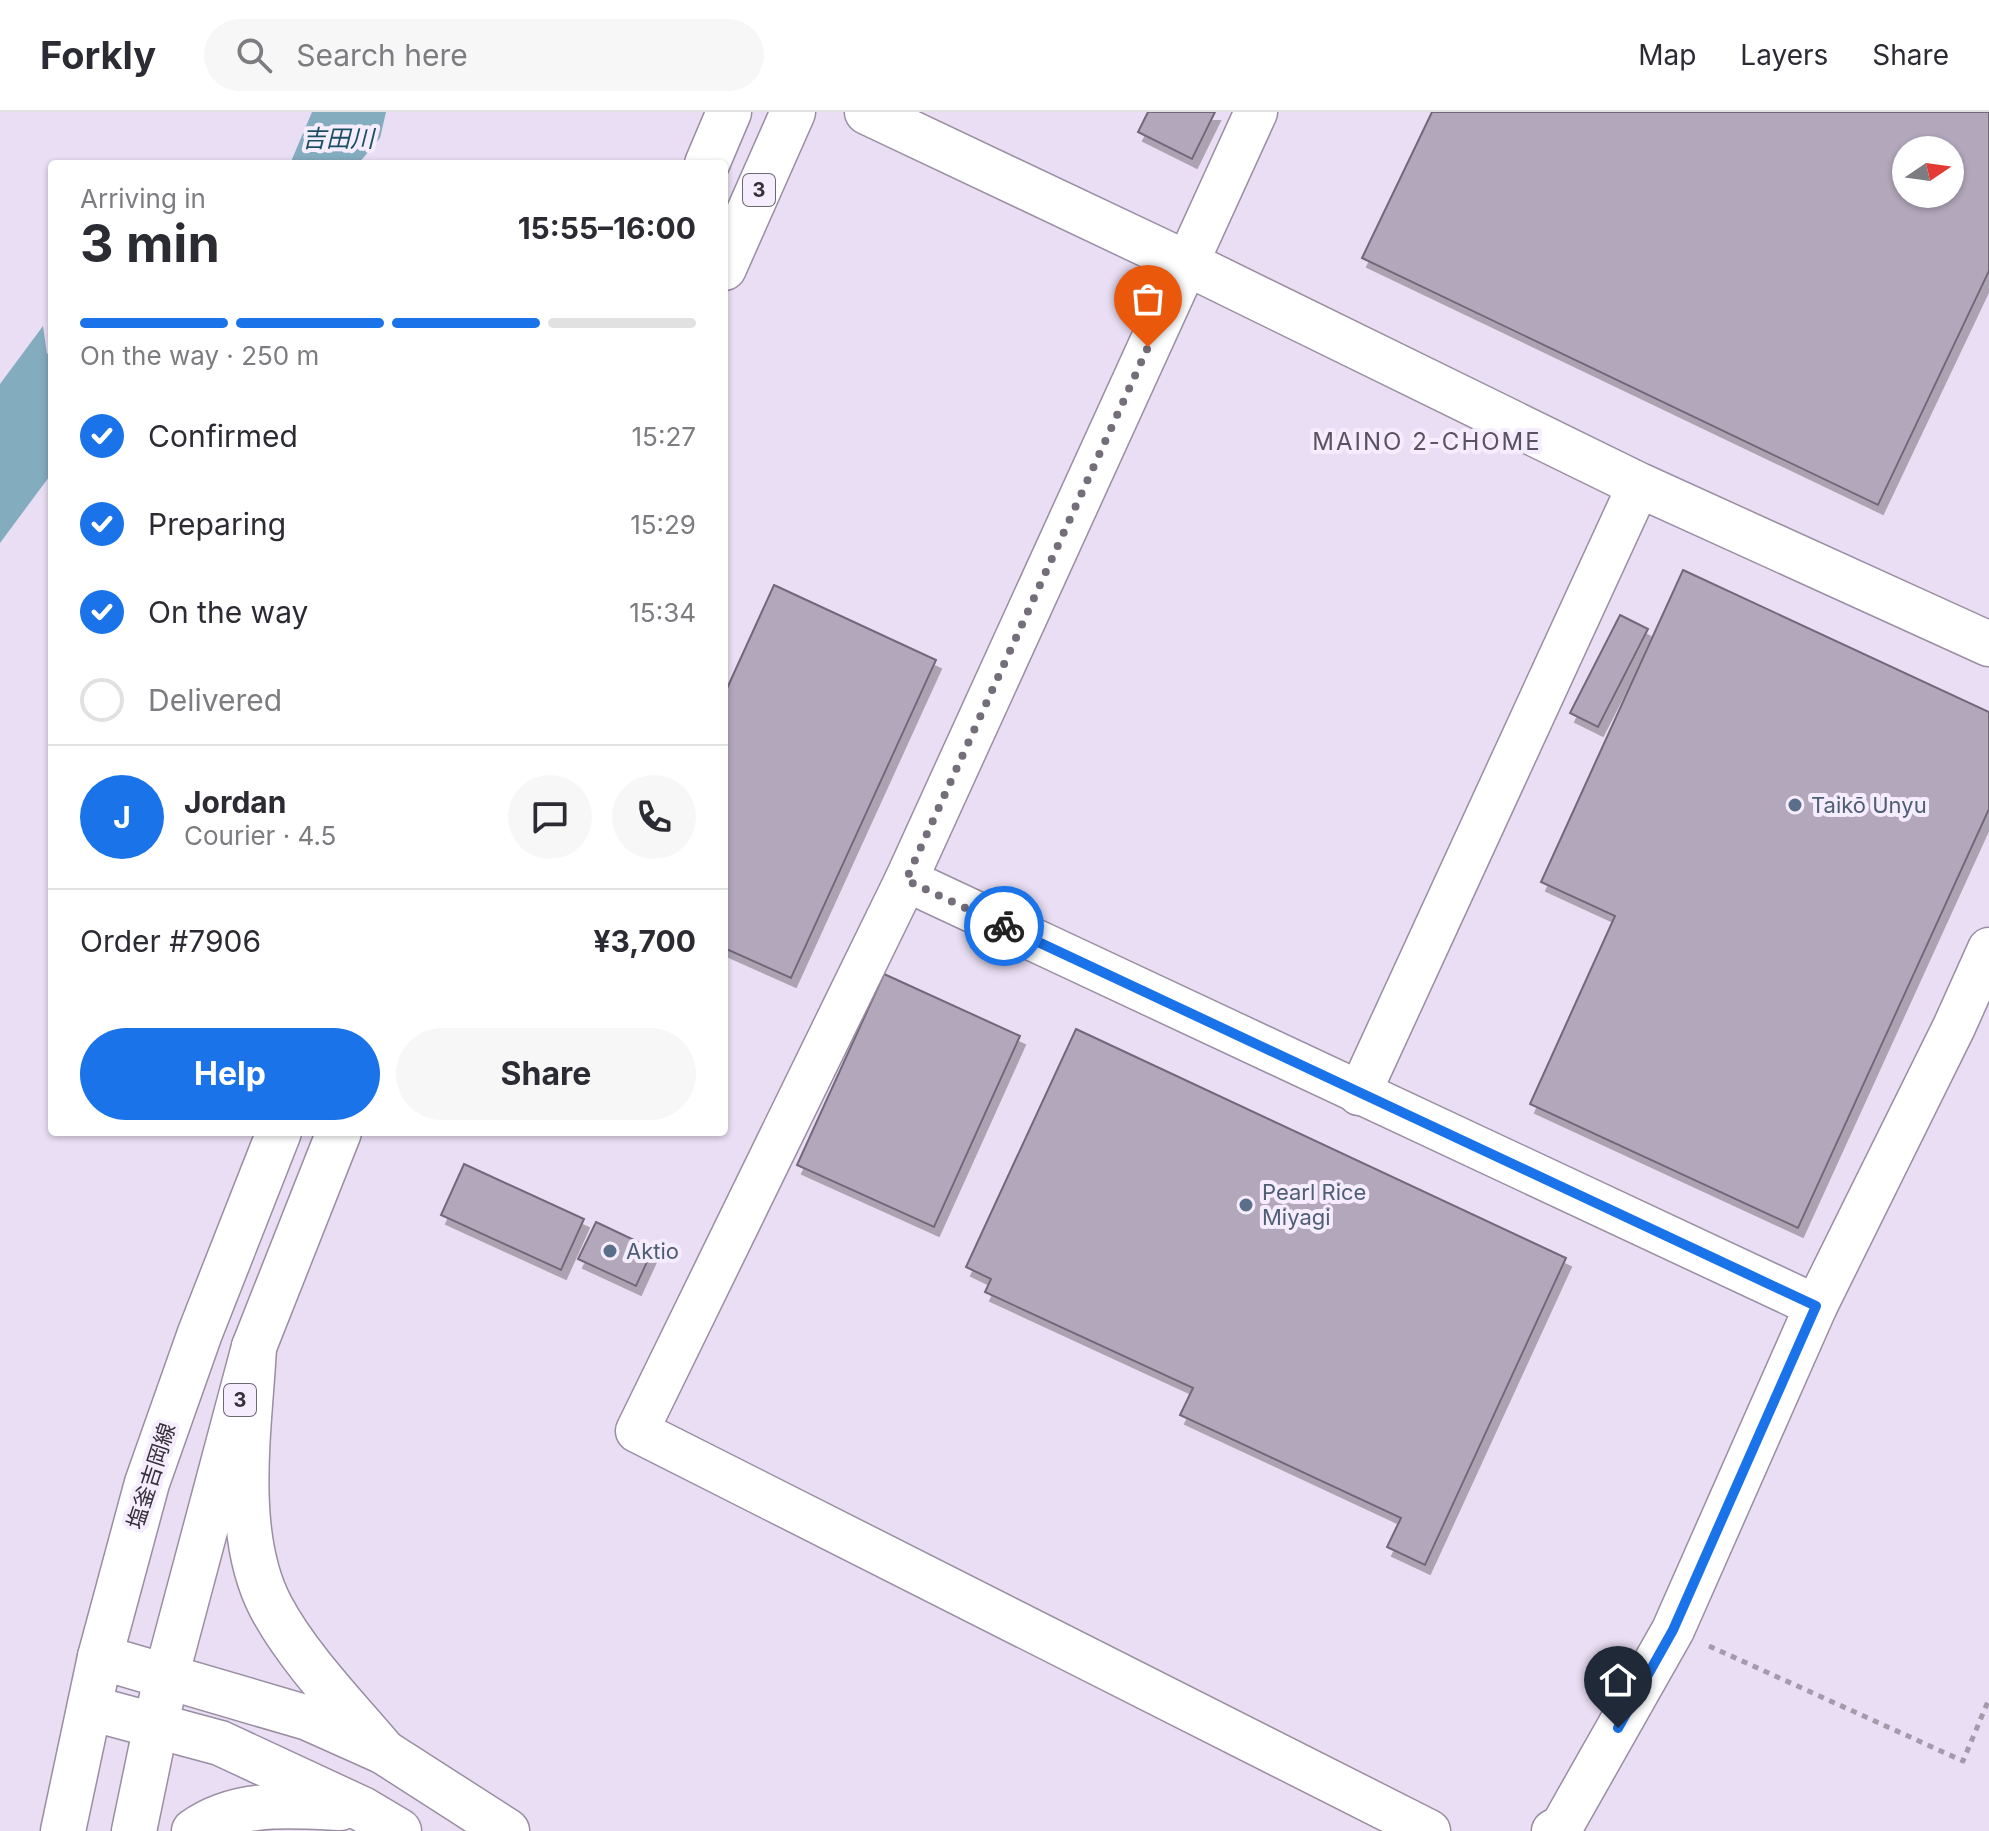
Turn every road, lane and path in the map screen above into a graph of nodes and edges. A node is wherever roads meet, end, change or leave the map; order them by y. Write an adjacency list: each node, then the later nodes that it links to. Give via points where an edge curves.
1 (729, 112): 5 (main road)
2 (793, 112): 6 (main road, 3)
3 (867, 112): 7 (main road)
4 (1256, 112): 7 (street)
5 (709, 160)
6 (728, 259)
7 (1186, 263): 8 (main road); 10 (street)
8 (1639, 485): 9 (main road); 12 (street)
9 (1989, 644)
10 (906, 880): 12 (street); 30 (street, via 637,1431)
11 (1989, 949): 15 (street)
12 (1359, 1094): 15 (street)
13 (277, 1136): 18 (main road, 塩釜吉岡線, via 147,1483)
14 (337, 1136): 16 (main road, 3)
15 (1816, 1306): 17 (street)
16 (254, 1347): 19 (main road, 3); 23 (main road, via 246,1509 257,1567 278,1618)
17 (1673, 1630): 20 (path, via 1963,1761); 31 (street, via 1562,1826)
18 (100, 1657): 19 (main road); 21 (main road, 塩釜吉岡線)
19 (166, 1677): 22 (main road, 3); 23 (main road, via 308,1718)
20 (1989, 1699)
21 (90, 1708): 22 (main road); 25 (main road, 塩釜吉岡線)
22 (156, 1727): 24 (main road, via 220,1743); 26 (main road, 3)
23 (384, 1752): 29 (main road)
24 (362, 1809): 27 (main road, via 270,1805 213,1817); 28 (main road)
25 (63, 1831)
26 (134, 1831)
27 (194, 1831)
28 (399, 1831)
29 (507, 1831)
30 (1429, 1831)
31 (1553, 1831)

